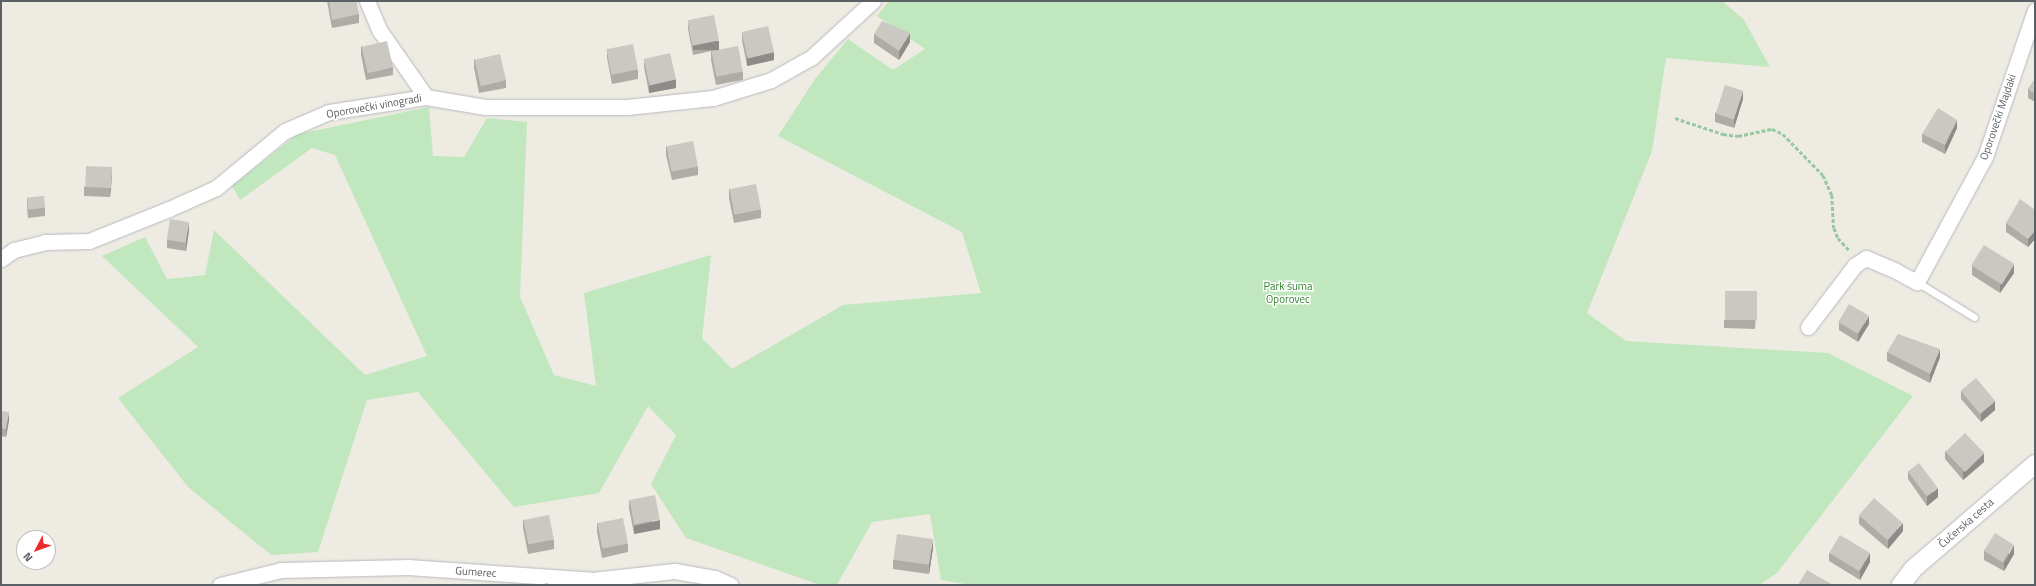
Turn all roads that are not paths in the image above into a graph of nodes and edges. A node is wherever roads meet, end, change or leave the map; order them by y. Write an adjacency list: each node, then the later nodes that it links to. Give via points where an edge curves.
1 (367, 1): 4 (street, via 380,31)
2 (874, 1): 4 (street, Oporovečki vinogradi, via 812,57 771,80 713,98 628,107 485,107)
3 (2035, 10): 6 (street, Oporovečki Majdaki, via 1985,157)
4 (426, 97): 5 (street, Oporovečki vinogradi, via 329,112 285,131 216,188 169,210 89,241 45,242 14,250)
5 (1, 259)
6 (1917, 282): 7 (lane); 8 (street, via 1866,258 1855,265)
7 (1974, 317)
8 (1808, 327)
9 (2035, 464): 12 (street, Čučerska cesta, via 1913,569)
10 (220, 585): 11 (street, Gumerec, via 281,570 408,567 592,580 675,571 715,578)
11 (731, 585)
12 (1900, 585)

